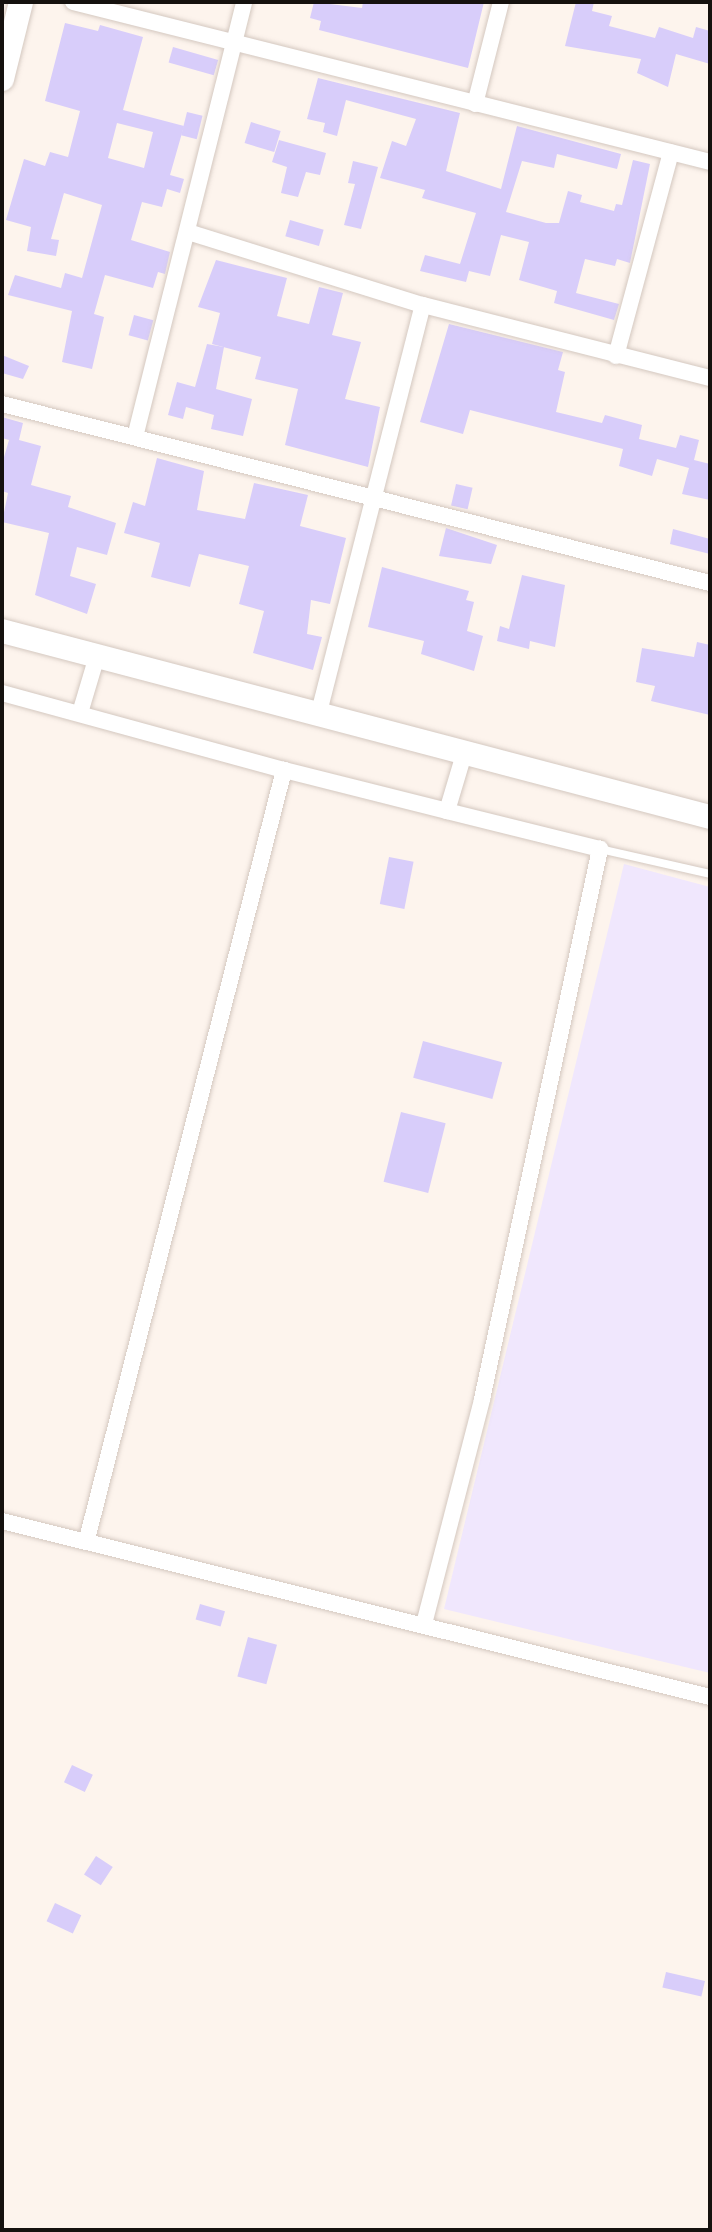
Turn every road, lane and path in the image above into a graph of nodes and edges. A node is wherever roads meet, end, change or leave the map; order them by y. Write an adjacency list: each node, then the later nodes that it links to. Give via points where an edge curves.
1 (21, 2): 6 (street)
2 (73, 2): 5 (street)
3 (244, 2): 5 (street)
4 (501, 2): 7 (street)
5 (234, 41): 7 (street); 10 (street)
6 (2, 79)
7 (475, 104): 8 (street)
8 (671, 152): 9 (street); 12 (street)
9 (710, 162)
10 (188, 232): 11 (street); 15 (street)
11 (423, 305): 12 (street); 16 (street)
12 (616, 356): 13 (street)
13 (710, 378)
14 (2, 404): 15 (street)
15 (135, 437): 16 (street)
16 (374, 498): 17 (street); 22 (street)
17 (710, 583)
18 (2, 631): 19 (street)
19 (97, 656): 21 (street); 22 (street)
20 (2, 693): 21 (street)
21 (82, 708): 24 (street)
22 (318, 716): 23 (street)
23 (464, 754): 25 (street); 26 (street)
24 (284, 770): 25 (street); 30 (street)
25 (448, 807): 27 (street)
26 (710, 817)
27 (600, 849): 28 (lane); 31 (street, via 482,1399)
28 (710, 874)
29 (2, 1521): 30 (street)
30 (87, 1539): 31 (street)
31 (424, 1624): 32 (street)
32 (710, 1697)

